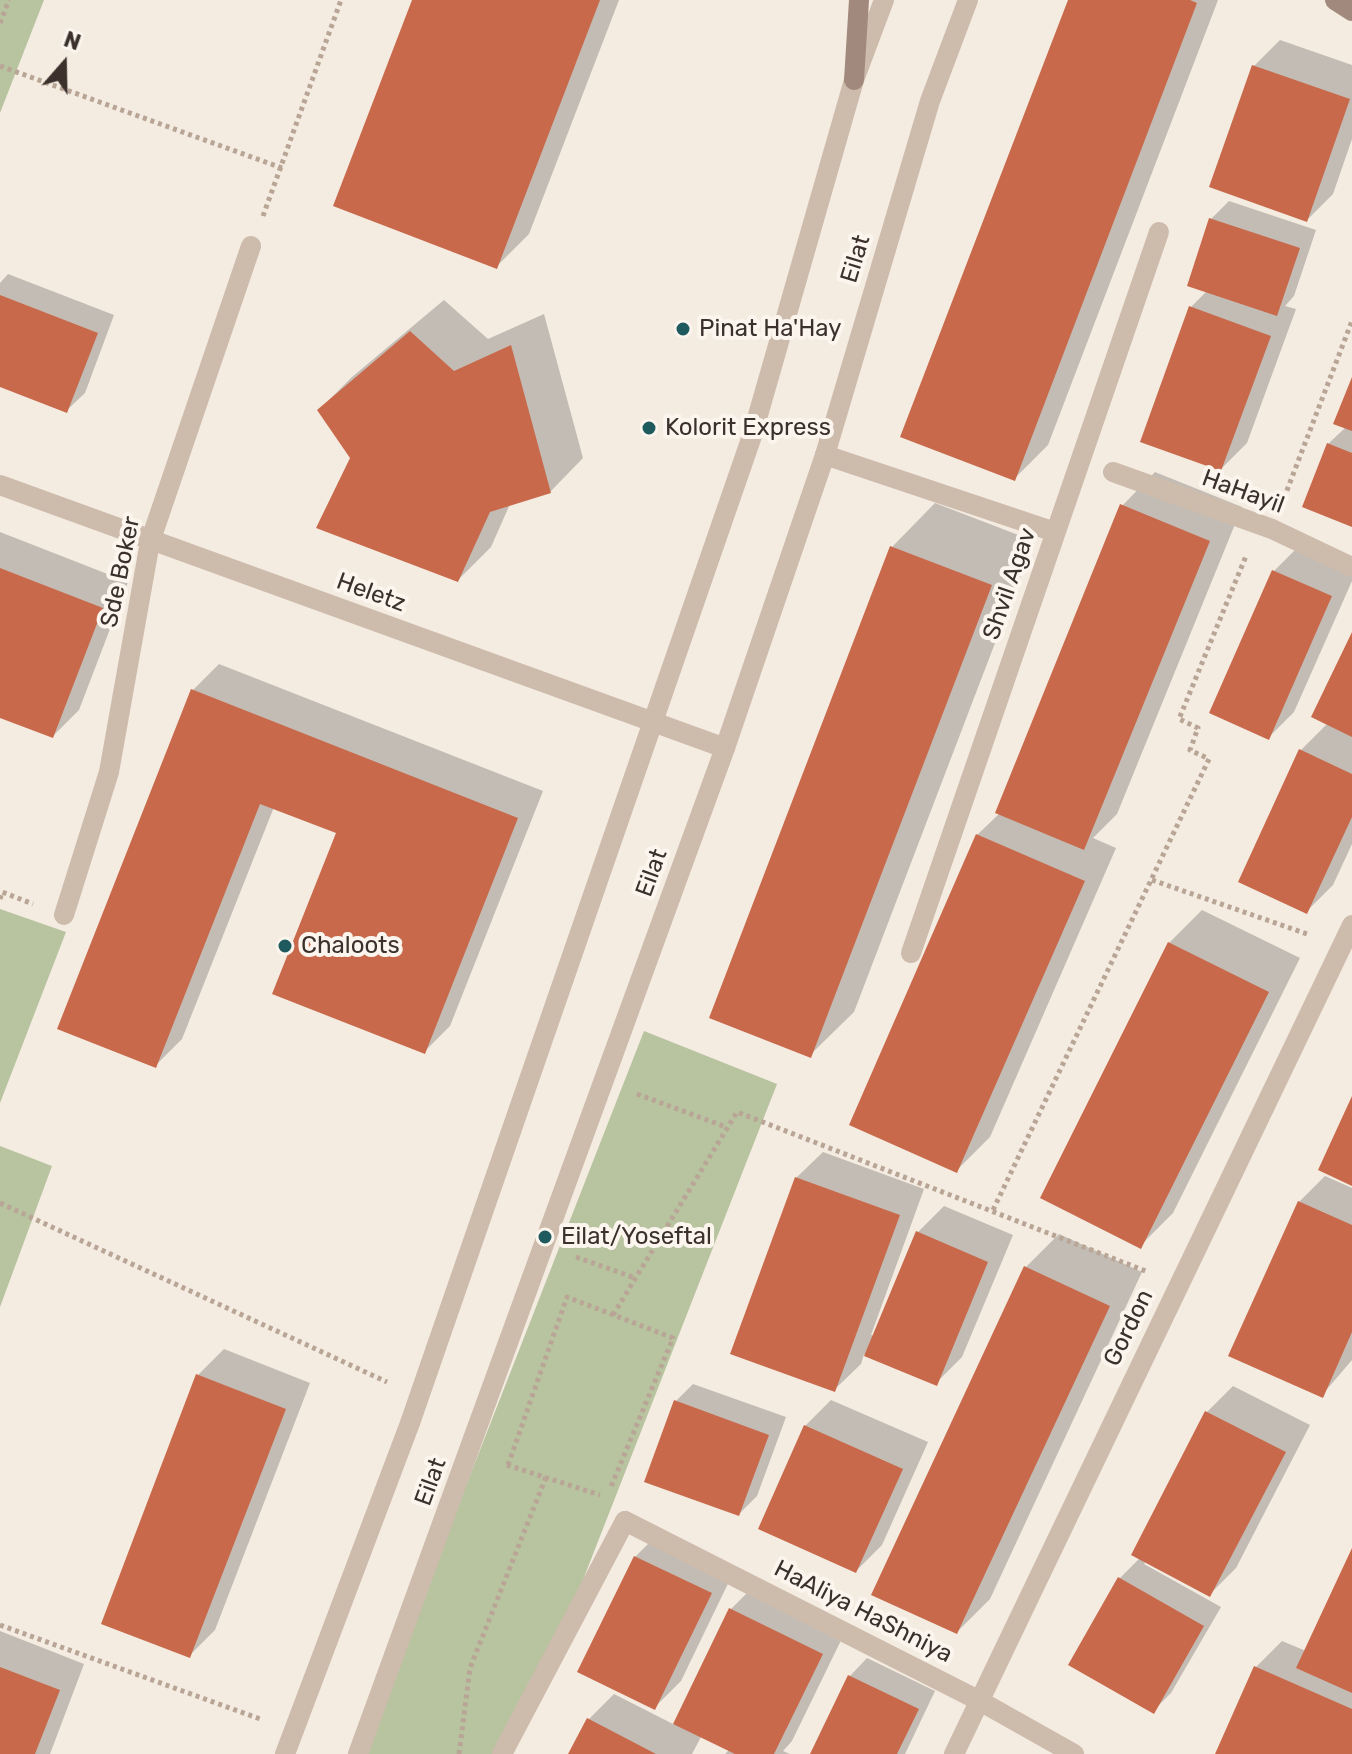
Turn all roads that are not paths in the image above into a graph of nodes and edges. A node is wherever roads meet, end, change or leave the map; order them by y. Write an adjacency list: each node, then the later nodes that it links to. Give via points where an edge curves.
1 (859, 0): 6 (main road)
2 (884, 0): 6 (street, Eilat)
3 (968, 0): 9 (street, Eilat, via 930,101)
4 (1335, 0): 5 (main road)
5 (1352, 11)
6 (854, 80): 15 (street, Eilat, via 752,436)
7 (1159, 232): 12 (street, Shvil Agav)
8 (251, 246): 13 (street, Sde Boker)
9 (825, 455): 12 (street); 16 (street, Eilat)
10 (1113, 472): 14 (street, HaHayil, via 1266,526)
11 (0, 485): 13 (street, Heletz)
12 (1055, 532): 19 (street, Shvil Agav)
13 (150, 542): 15 (street, Heletz); 17 (street, Sde Boker, via 109,772)
14 (1352, 567)
15 (651, 721): 16 (street, Heletz); 21 (street, Eilat, via 419,1397)
16 (725, 748): 22 (street, Eilat)
17 (64, 915)
18 (1352, 925): 20 (street, Gordon)
19 (911, 953)
20 (978, 1700): 23 (street, HaAliya HaShniya, via 625,1521); 24 (street, Gordon); 25 (street, HaAliya HaShniya)
21 (285, 1754)
22 (358, 1754)
23 (502, 1754)
24 (954, 1754)
25 (1074, 1754)

